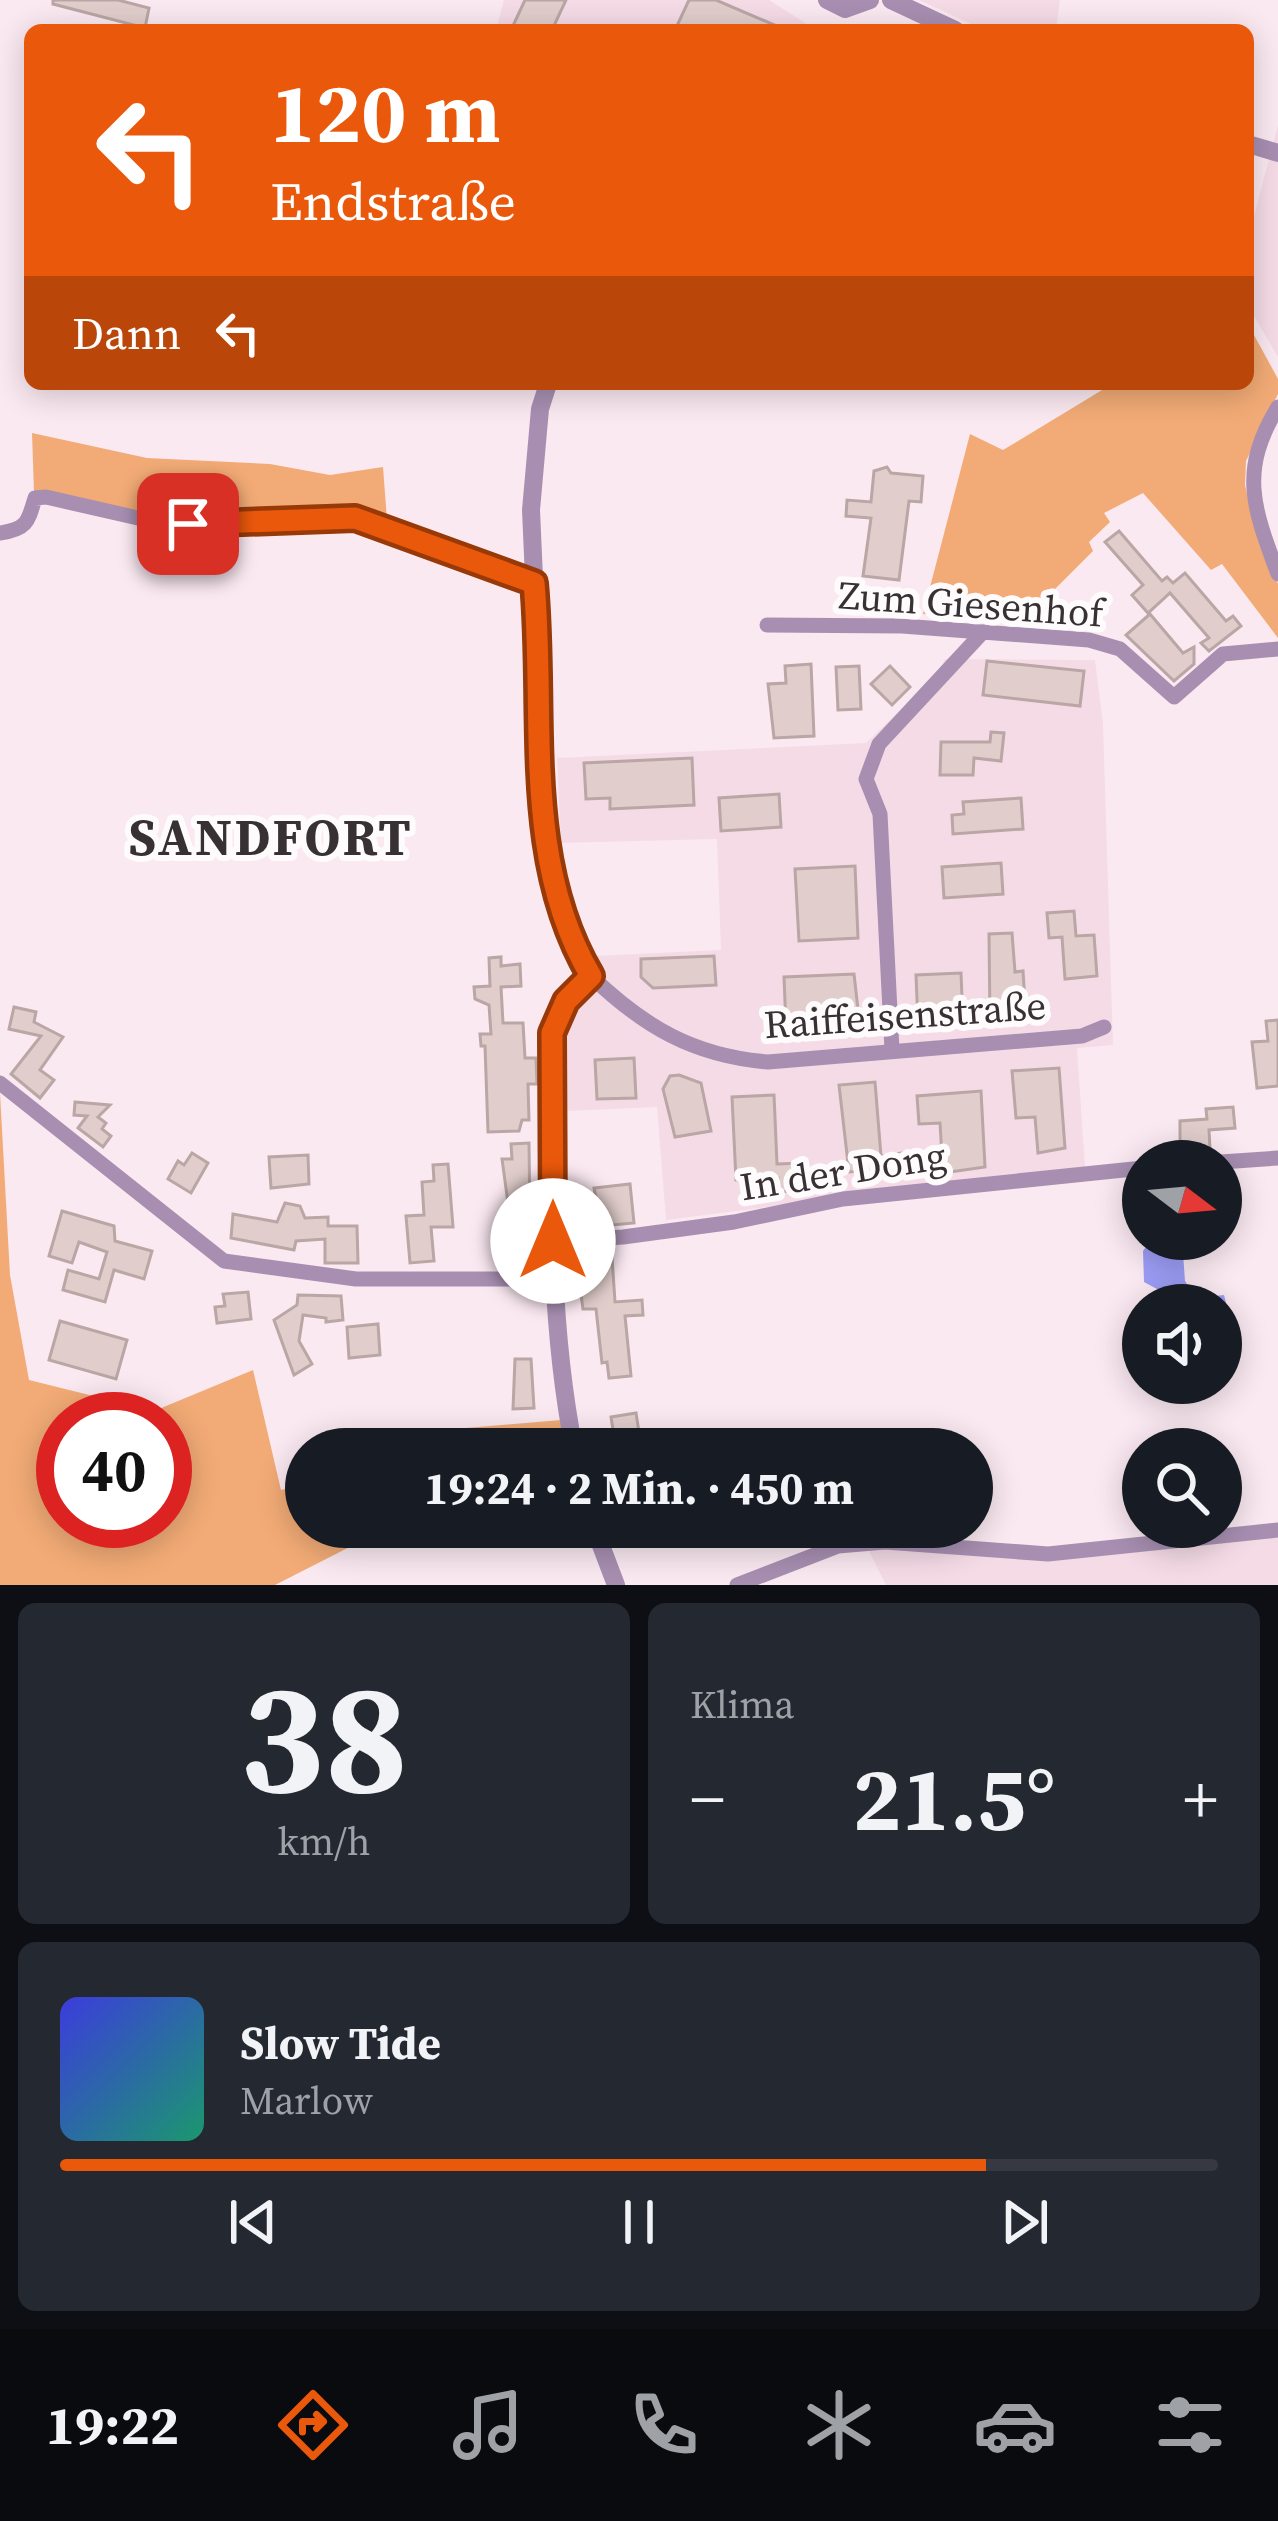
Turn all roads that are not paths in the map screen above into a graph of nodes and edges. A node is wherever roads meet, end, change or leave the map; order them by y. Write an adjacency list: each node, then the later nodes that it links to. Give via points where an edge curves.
1 (826, 0): 4 (street)
2 (870, 0): 4 (street)
3 (891, 0): 6 (street)
4 (845, 9): 5 (street)
5 (840, 24)
6 (942, 24)
7 (547, 390): 11 (street, via 534,459)
8 (1278, 407): 10 (street, via 1252,470 1256,512)
9 (0, 533): 11 (street, via 22,529 35,498 46,497 188,524 355,518)
10 (1278, 574)
11 (534, 583): 15 (street, via 546,850 556,902)
12 (767, 625): 13 (street, Zum Giesenhof)
13 (982, 632): 14 (street, Zum Giesenhof, via 1120,649 1174,698 1223,654); 17 (street, via 879,744 866,779 880,814)
14 (1278, 649)
15 (591, 976): 17 (street, Raiffeisenstraße, via 657,1031 725,1058); 22 (street, via 566,1001 552,1033)
16 (1104, 1027): 17 (street, Raiffeisenstraße, via 1082,1036)
17 (892, 1051)
18 (0, 1083): 23 (street, via 224,1261 356,1279)
19 (1278, 1158): 20 (street)
20 (1242, 1161)
21 (1122, 1170): 22 (street, In der Dong, via 843,1198 734,1222)
22 (553, 1241): 23 (street)
23 (551, 1280): 24 (street)
24 (570, 1428)
25 (1278, 1530): 28 (street, via 1048,1554 885,1541 838,1546)
26 (602, 1548): 27 (street)
27 (616, 1585)
28 (737, 1585)

